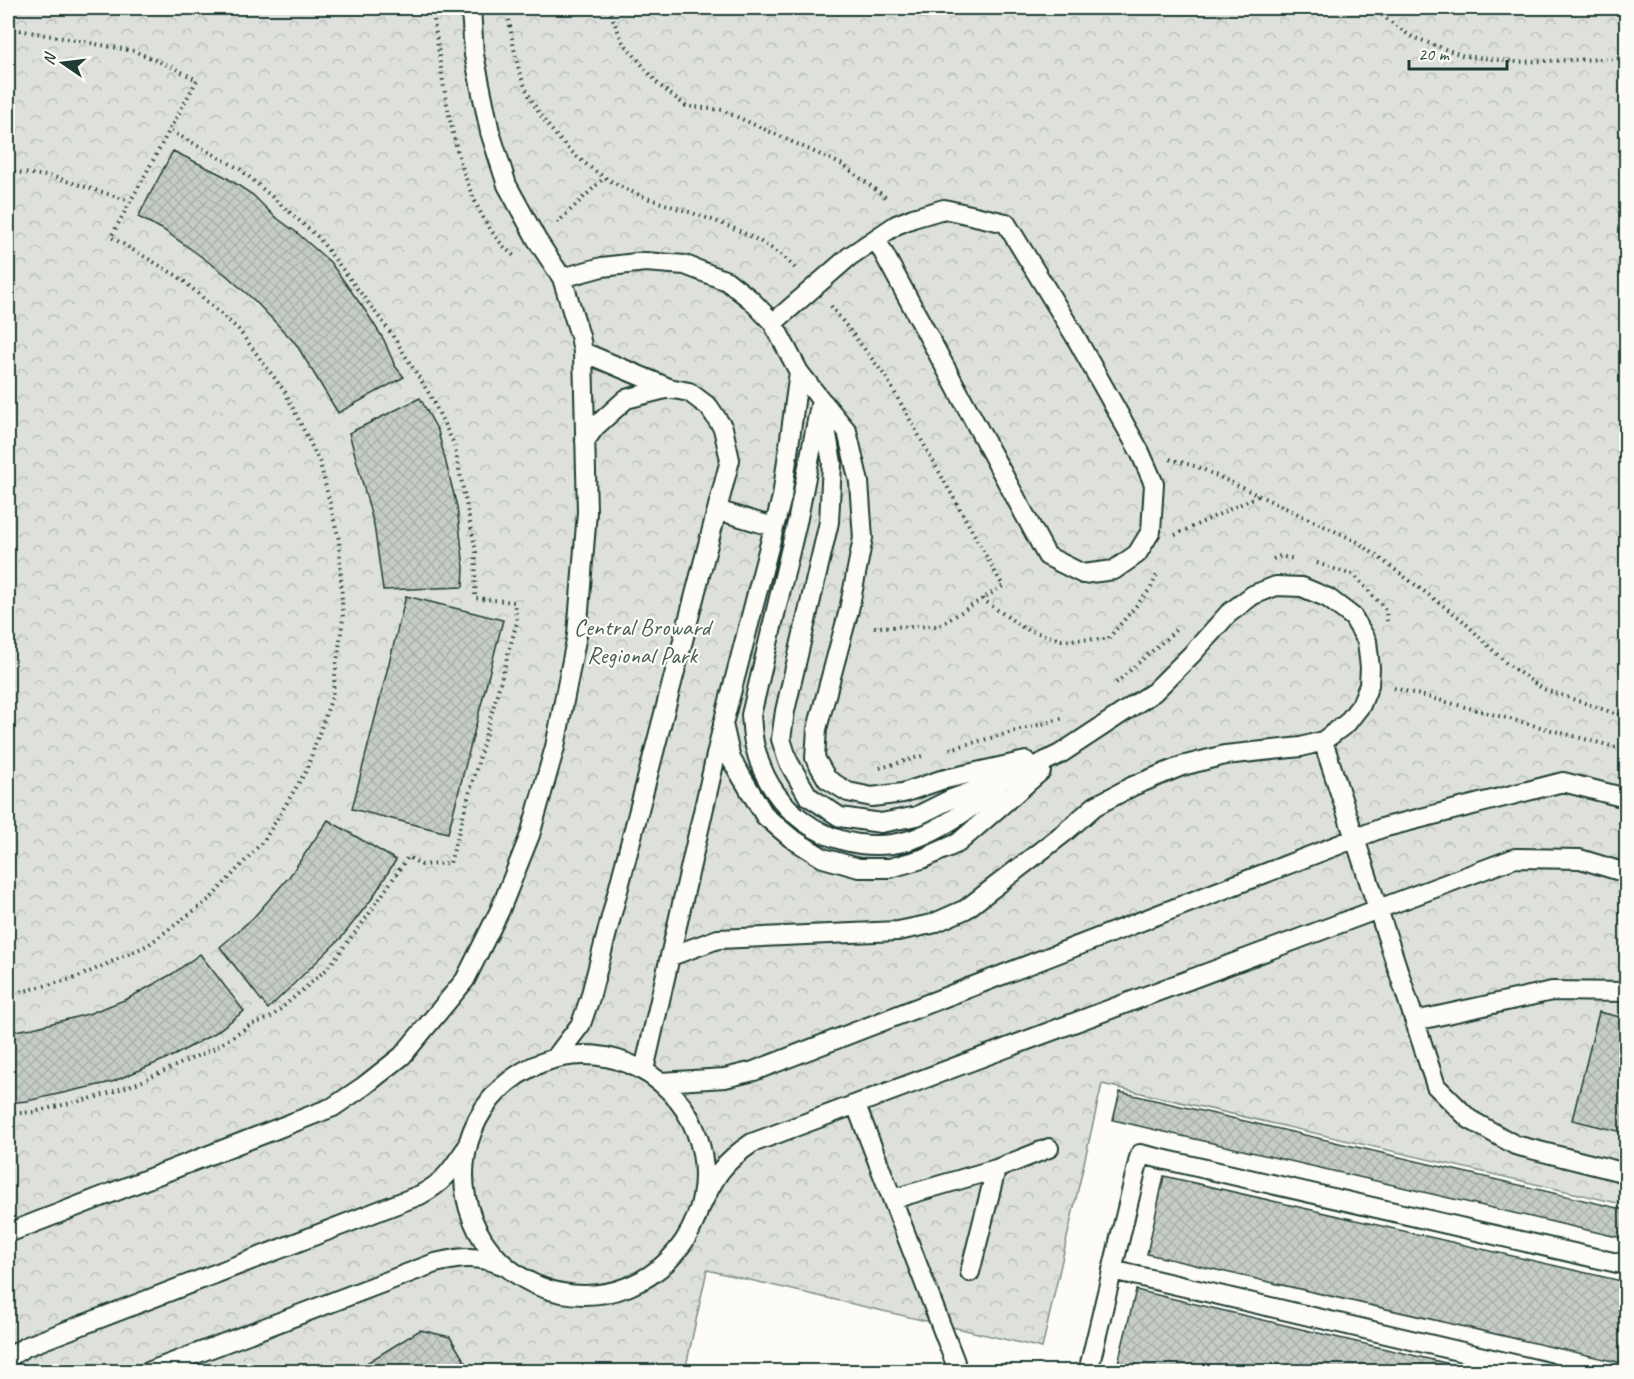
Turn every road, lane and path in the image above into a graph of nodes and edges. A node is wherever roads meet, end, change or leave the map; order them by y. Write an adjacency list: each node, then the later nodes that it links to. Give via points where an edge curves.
1 (471, 8): 12 (lane, via 476,66 490,132 507,185)
2 (507, 8): 13 (path, via 514,50 527,91 558,140 604,178 731,227 777,252)
3 (608, 8): 10 (path, via 623,42 659,85 686,106 722,110 843,165)
4 (1372, 8): 6 (path, via 1410,36 1464,56 1517,62)
5 (8, 28): 7 (path, via 134,51 197,80)
6 (1626, 58)
7 (169, 130): 9 (path); 53 (path, via 240,169 318,237 391,333 430,395 454,444 476,552 475,598 514,602 517,622 450,863 422,865 408,857 327,969 270,1018 250,1025 215,1048 129,1086 33,1112)
8 (8, 171): 9 (path, via 54,177)
9 (130, 201): 47 (path, via 111,237 179,277 238,329 285,392 320,463 339,540 343,619 332,697 306,771 265,839 211,898 148,945 76,978)
10 (913, 218): 11 (lane); 20 (lane, via 944,209 1006,223)
11 (876, 239): 13 (lane); 20 (lane, via 1047,556 1083,574 1114,570 1137,554 1151,531 1154,484)
12 (562, 278): 14 (lane, via 602,267 645,262 685,265 727,281); 15 (lane)
13 (816, 286): 14 (lane); 28 (path, via 886,377 1003,586 939,626)
14 (773, 322): 16 (lane)
15 (583, 352): 17 (lane); 19 (lane)
16 (799, 372): 18 (lane); 22 (lane, via 782,497)
17 (669, 388): 19 (lane, via 626,399); 21 (lane, via 689,392 709,407 723,428 730,460)
18 (821, 400): 38 (lane, via 847,431 859,483 863,538 849,610 817,729 815,758 827,779 848,792 872,797 903,793 941,780); 40 (lane, via 832,463 829,522 785,711 781,739 788,761 808,796 840,817 881,823 917,816); 40 (lane, via 798,518 751,715 755,748 768,778 804,824 831,838 861,845 893,844 918,836 955,819)
19 (585, 441): 60 (lane, via 587,512 577,635 555,747 530,835 500,910 465,980 402,1056 333,1107)
20 (1140, 452): 32 (path, via 1198,467 1358,542 1461,619 1507,664 1543,689)
21 (717, 510): 22 (lane); 49 (lane, via 590,998 581,1024)
22 (774, 527): 33 (lane)
23 (1270, 561): 24 (path, via 1280,556)
24 (1304, 561)
25 (1315, 563): 27 (path, via 1356,576 1386,610)
26 (1186, 621): 30 (path)
27 (1387, 622)
28 (864, 627)
29 (1393, 678): 35 (path, via 1394,689)
30 (1110, 689)
31 (1074, 715): 36 (path)
32 (1626, 717)
33 (723, 724): 38 (lane, via 731,759 765,816 823,858 859,868 890,868 958,843); 45 (lane)
34 (1323, 741): 38 (lane, via 1347,723 1361,705 1369,685 1367,641 1353,617 1328,598 1302,586 1276,586 1253,595 1228,614 1154,692); 42 (lane); 45 (lane, via 1301,747 1225,754 1133,786 1095,806 966,909 932,924 898,931 718,939)
35 (1626, 750)
36 (942, 751)
37 (932, 754): 39 (path)
38 (1060, 754): 40 (lane)
39 (870, 771)
40 (1015, 776)
41 (1626, 798): 42 (lane, via 1563,782)
42 (1355, 838): 44 (lane); 51 (lane, via 754,1071 725,1078)
43 (1626, 873): 44 (lane, via 1580,859 1515,858)
44 (1378, 909): 48 (lane); 52 (lane)
45 (671, 956): 50 (lane)
46 (1626, 992): 48 (lane, via 1552,991)
47 (8, 995)
48 (1415, 1021): 57 (lane, via 1436,1086 1469,1119 1515,1145)
49 (556, 1057): 50 (lane, via 586,1054 616,1058); 54 (lane, via 526,1069 500,1089 479,1115)
50 (644, 1070): 51 (lane)
51 (661, 1082): 59 (lane, via 684,1108 699,1139 704,1174)
52 (856, 1105): 58 (lane); 59 (lane, via 752,1143 732,1156 714,1177)
53 (8, 1114)
54 (467, 1146): 62 (lane, via 464,1179 469,1211 483,1241); 65 (lane, via 447,1177 420,1195 26,1347)
55 (1049, 1148): 56 (lane)
56 (996, 1169): 58 (lane); 64 (lane)
57 (1626, 1173)
58 (893, 1199): 67 (lane, via 956,1362)
59 (700, 1208): 62 (lane, via 675,1252 654,1273 618,1291 578,1296 558,1292 539,1287)
60 (8, 1233)
61 (1626, 1265): 63 (lane, via 1140,1154)
62 (504, 1266): 66 (lane, via 486,1258 460,1257 435,1263)
63 (1112, 1270): 68 (lane); 69 (lane)
64 (970, 1272)
65 (8, 1358)
66 (148, 1371)
67 (956, 1371)
68 (1088, 1371)
69 (1548, 1371)

